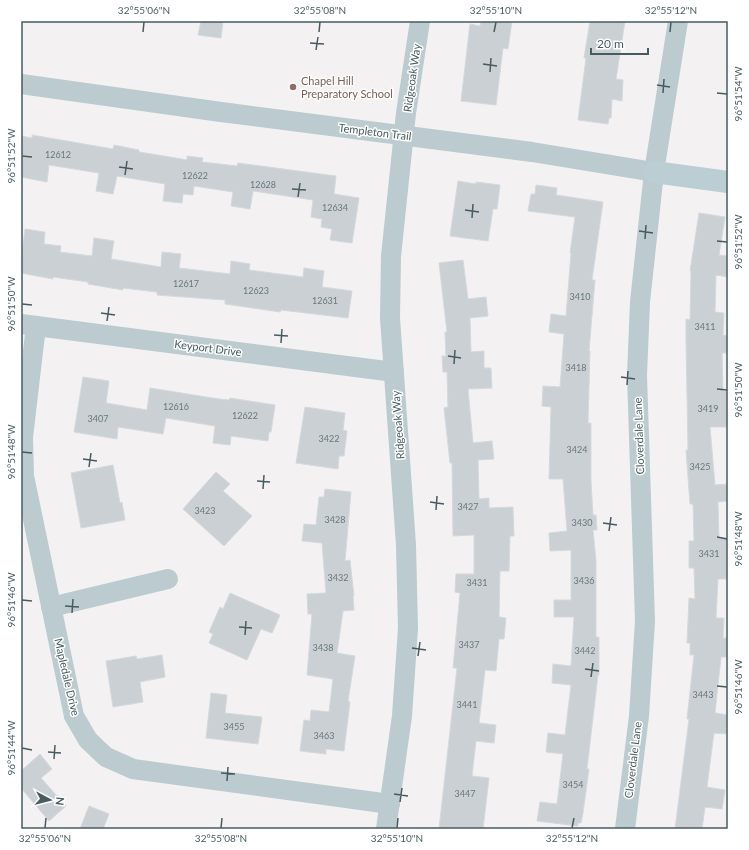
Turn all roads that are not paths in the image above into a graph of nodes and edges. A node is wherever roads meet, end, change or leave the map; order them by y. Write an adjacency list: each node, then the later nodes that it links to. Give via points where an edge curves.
1 (420, 21): 4 (street, Ridgeoak Way)
2 (678, 21): 5 (street, Cloverdale Lane)
3 (21, 84): 4 (street, Templeton Trail)
4 (404, 135): 5 (street, Templeton Trail); 8 (street, Ridgeoak Way, via 391,256 390,318)
5 (654, 172): 6 (street, Templeton Trail); 13 (street, Cloverdale Lane, via 640,302 637,376 645,621 639,716)
6 (728, 182)
7 (29, 325): 8 (street, Keyport Drive); 10 (street, Mapledale Drive, via 24,476)
8 (394, 372): 11 (street, Ridgeoak Way, via 406,545 408,628 402,716)
9 (168, 579): 10 (street)
10 (51, 607): 11 (street, Mapledale Drive, via 74,716 88,740 106,757 133,769)
11 (390, 804): 12 (street, Ridgeoak Way)
12 (386, 829)
13 (625, 829)

